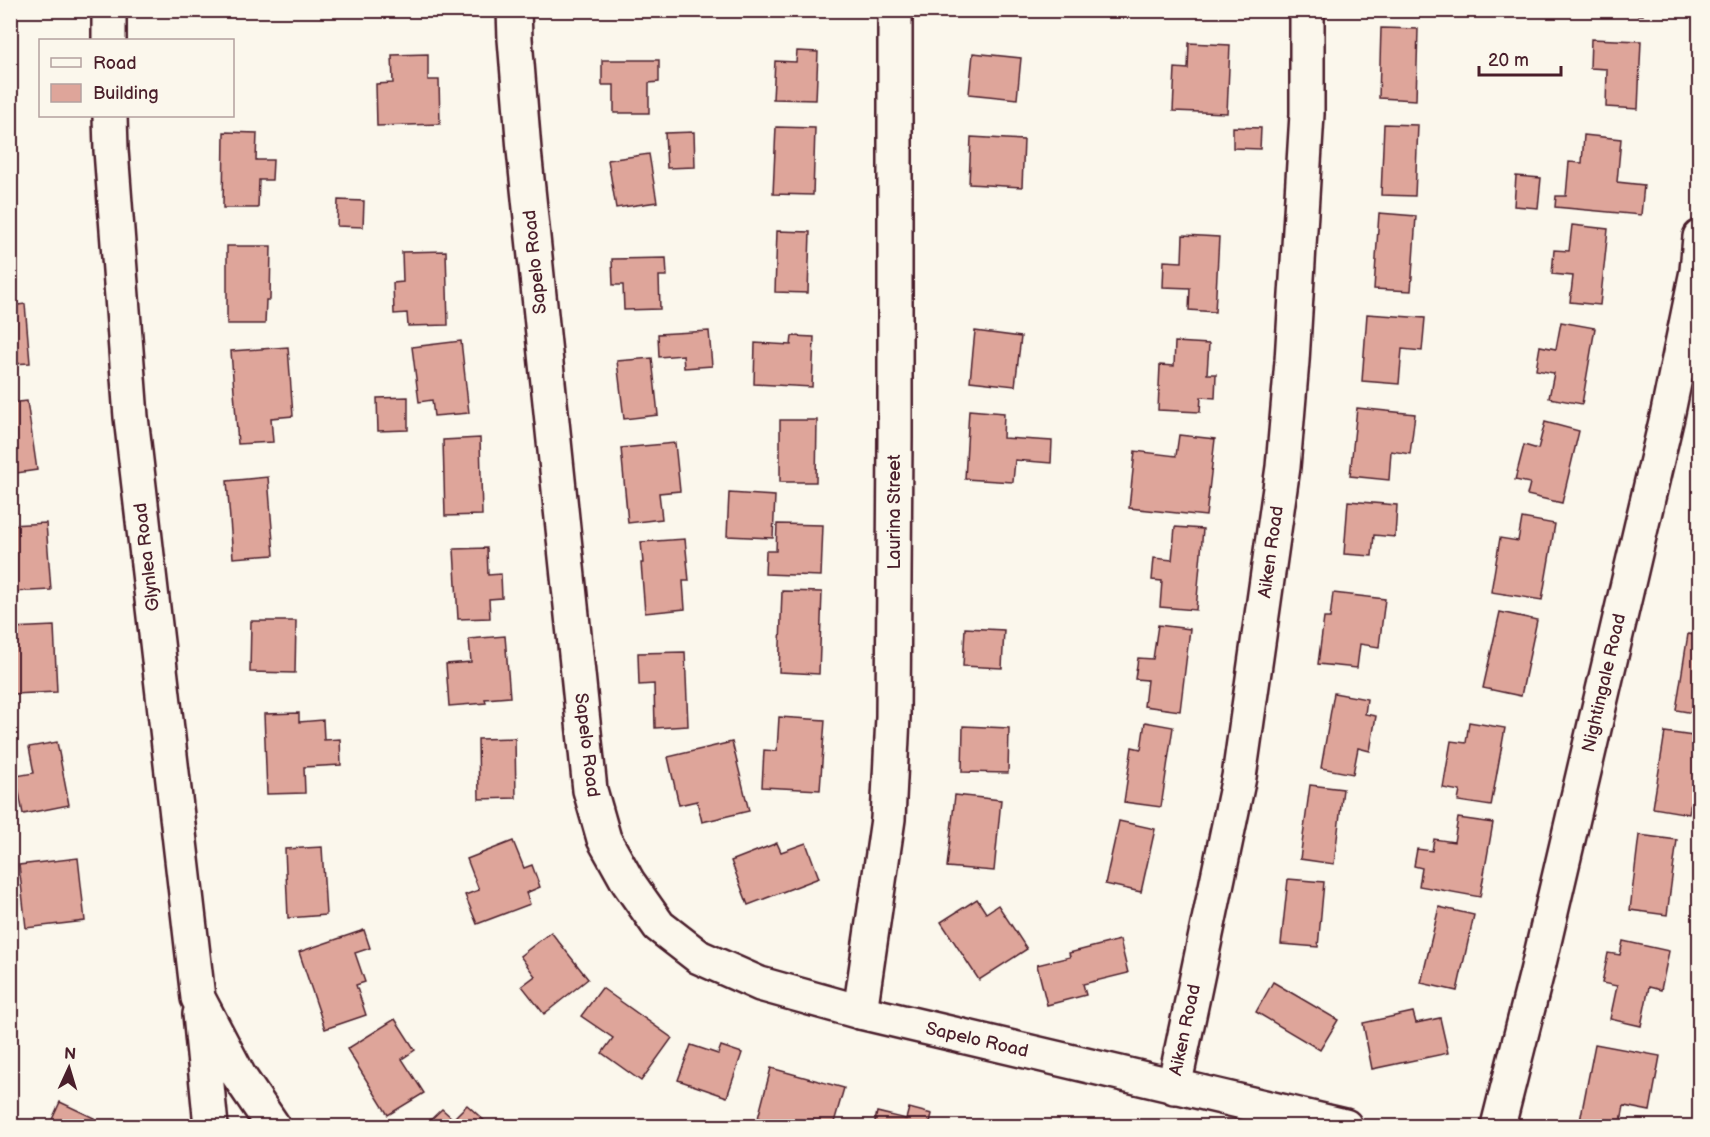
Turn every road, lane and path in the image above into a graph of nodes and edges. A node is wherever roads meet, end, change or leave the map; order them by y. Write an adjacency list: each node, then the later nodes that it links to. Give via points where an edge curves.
1 (109, 10): 5 (street)
2 (514, 10): 9 (street, Sapelo Road, via 524,150 588,778 604,839 659,926 699,957 760,984)
3 (895, 10): 9 (street, Laurina Street, via 893,717 888,819)
4 (1307, 10): 10 (street, Aiken Road, via 1307,114 1283,467 1239,777)
5 (109, 39)
6 (110, 117): 8 (street, Glynlea Road, via 131,417)
7 (1700, 237): 14 (street, Nightingale Road, via 1697,271 1667,417)
8 (198, 998): 11 (street, Glynlea Road); 12 (street, Glynlea Road, via 239,1076)
9 (860, 1012): 10 (street, Sapelo Road)
10 (1174, 1087): 13 (street, Sapelo Road)
11 (211, 1126)
12 (273, 1126)
13 (1346, 1126)
14 (1498, 1126)

